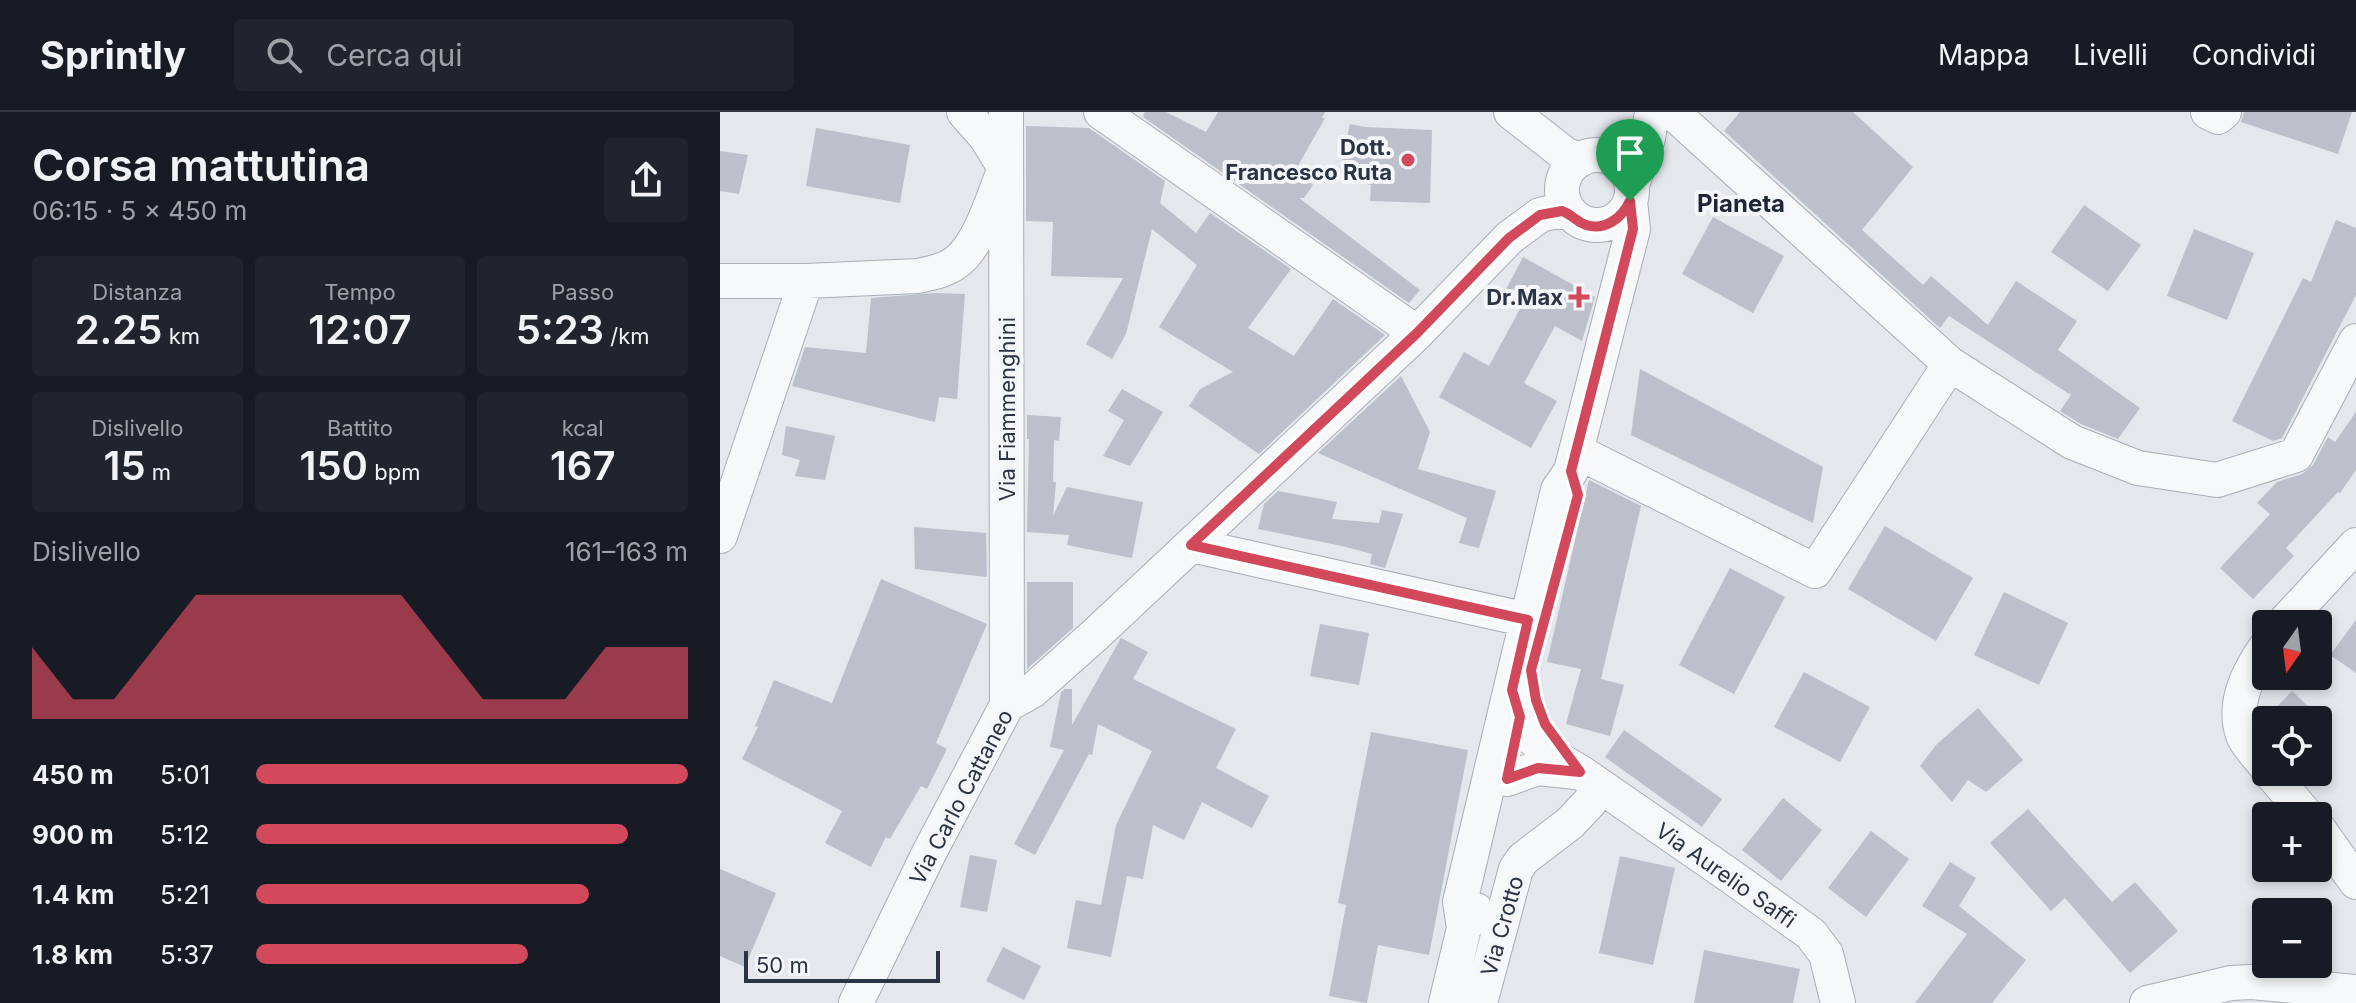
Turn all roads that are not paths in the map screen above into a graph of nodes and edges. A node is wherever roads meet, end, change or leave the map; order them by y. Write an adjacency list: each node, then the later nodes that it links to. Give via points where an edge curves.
1 (964, 112): 11 (street)
2 (1006, 112): 11 (street, Via Fiammenghini)
3 (1101, 112): 17 (street)
4 (1511, 112): 10 (street, via 1566,155)
5 (1641, 112): 10 (street)
6 (1652, 112): 12 (street)
7 (1672, 112): 19 (street)
8 (2208, 112): 9 (street, via 2218,117)
9 (2224, 112)
10 (1592, 158): 12 (street, via 1620,162 1628,170); 13 (street, via 1565,177 1562,190)
11 (1005, 168): 15 (street, via 974,239 958,261 918,276); 28 (street, Via Fiammenghini)
12 (1631, 192): 13 (street, via 1618,219 1602,226); 16 (street, via 1633,229)
13 (1576, 218): 16 (street, via 1598,237); 17 (street, Via Carlo Cattaneo, via 1552,212 1530,222)
14 (720, 281): 15 (street)
15 (806, 281): 21 (street)
16 (1613, 310): 20 (street)
17 (1417, 333): 22 (street, Via Carlo Cattaneo)
18 (2356, 341): 19 (street, via 2296,455 2217,480 2138,468 2072,442)
19 (1950, 364): 20 (street, via 1815,571)
20 (1574, 461): 25 (street, via 1558,490); 27 (street, via 1578,495)
21 (720, 536)
22 (1191, 545): 25 (street); 28 (street, Via Carlo Cattaneo, via 1054,673)
23 (2356, 545): 24 (street)
24 (2296, 610)
25 (1528, 620): 27 (street)
26 (2252, 673): 29 (street, via 2239,711 2244,737)
27 (1521, 692): 30 (street); 31 (street, Via Aurelio Saffi, via 1536,700 1545,724); 31 (street, Via Aurelio Saffi, via 1528,734); 36 (street, via 1460,902)
28 (1007, 705): 38 (street, Via Carlo Cattaneo)
29 (2252, 748)
30 (1507, 779): 31 (street, Via Aurelio Saffi, via 1538,768); 36 (street, via 1479,904)
31 (1590, 780): 40 (street, Via Crotto, via 1582,812 1516,869); 41 (street, Via Aurelio Saffi, via 1811,934 1826,954)
32 (2282, 786): 33 (street)
33 (2295, 802)
34 (2332, 848): 35 (street)
35 (2356, 882)
36 (1464, 928): 39 (street)
37 (2356, 992): 42 (street, via 2231,983)
38 (856, 1003)
39 (1446, 1003)
40 (1480, 1003)
41 (1838, 1003)
42 (2147, 1003)

